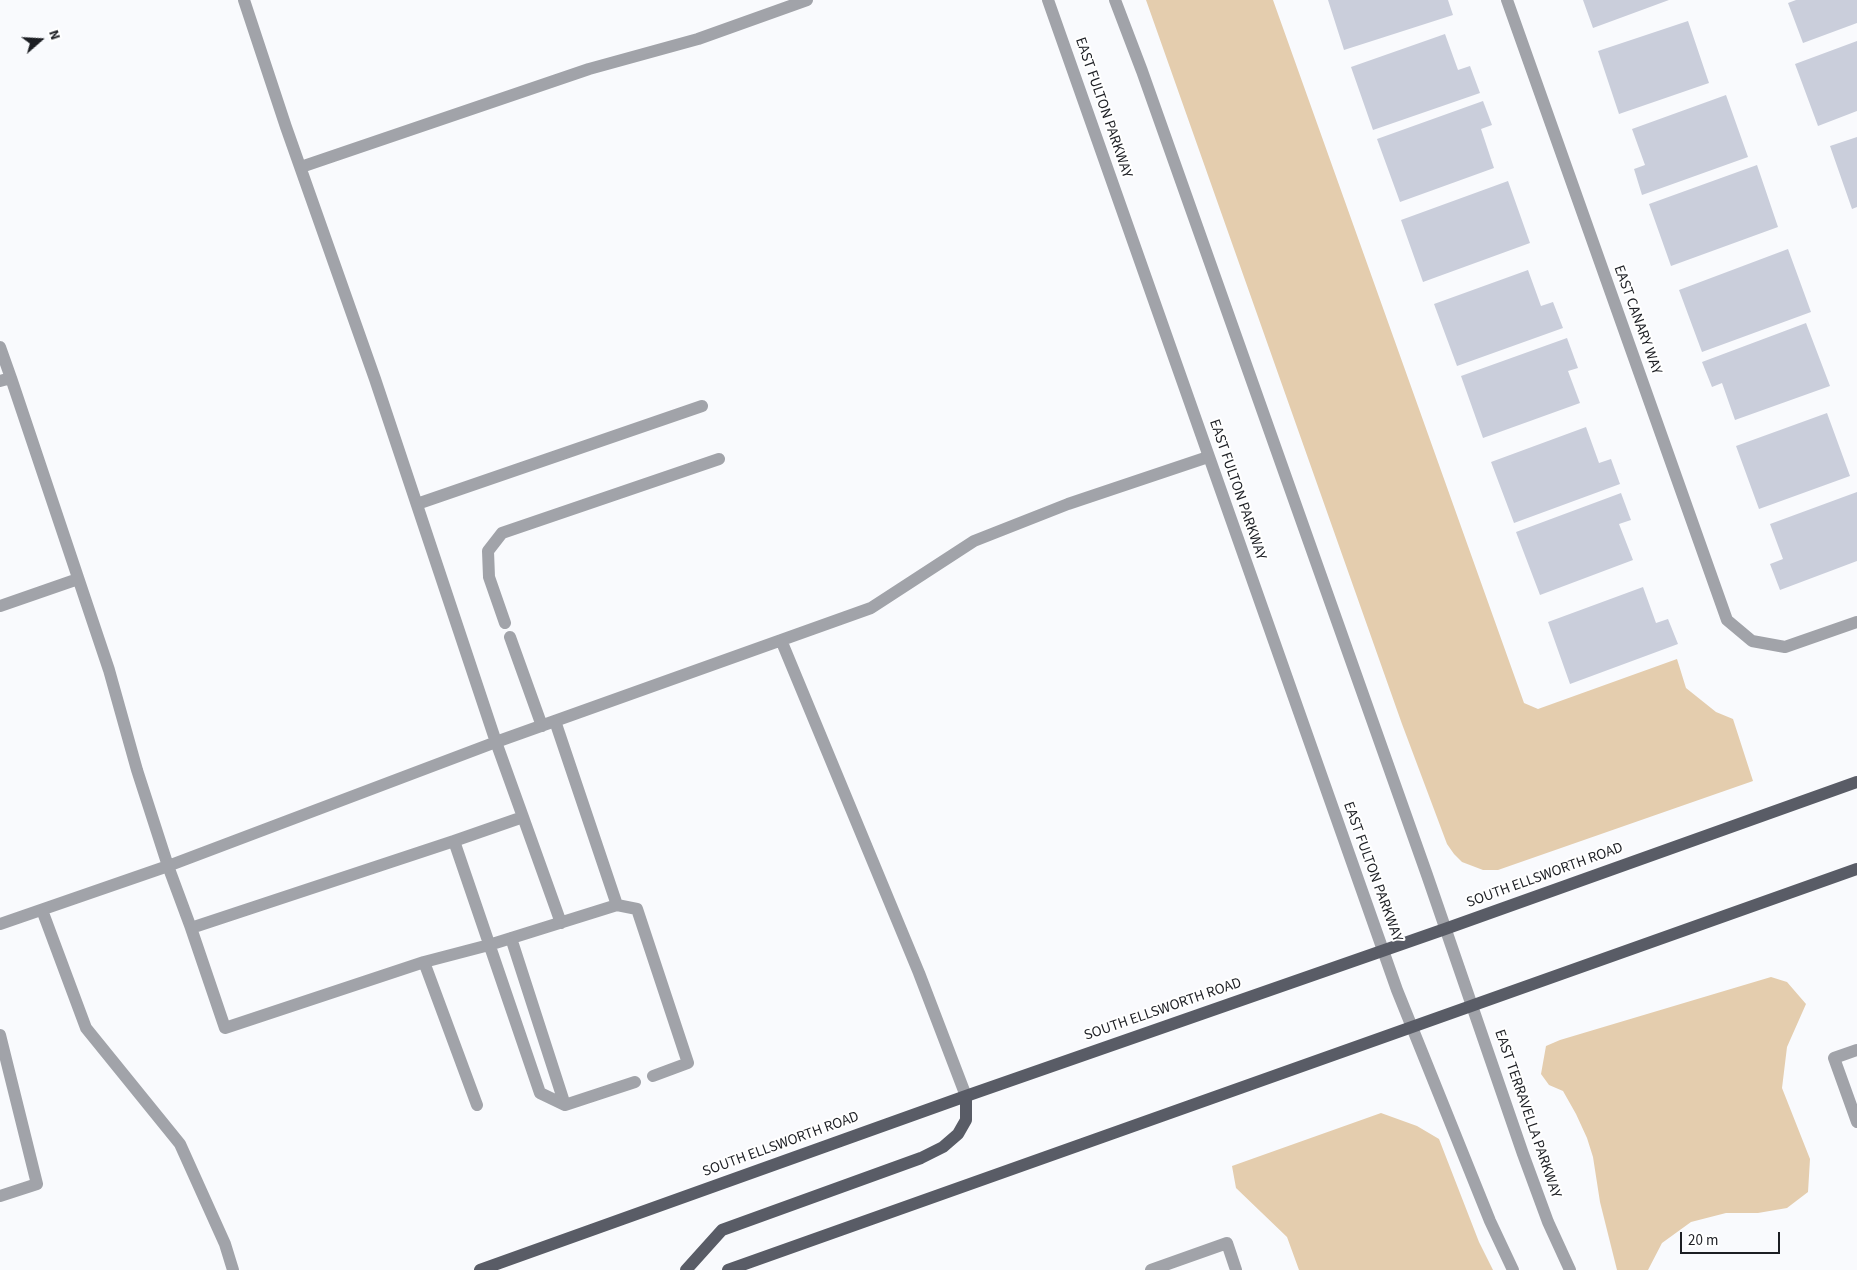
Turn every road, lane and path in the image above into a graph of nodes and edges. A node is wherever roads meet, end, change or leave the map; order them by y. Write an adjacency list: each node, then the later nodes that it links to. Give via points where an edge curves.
1 (244, 0): 6 (street)
2 (808, 0): 6 (street, via 698,39 589,69)
3 (1048, 0): 10 (street, EAST FULTON PARKWAY)
4 (1115, 0): 32 (street)
5 (1506, 0): 15 (street, EAST CANARY WAY, via 1727,620 1752,641 1785,647)
6 (301, 168): 12 (street)
7 (0, 346): 8 (street)
8 (5, 380): 13 (street)
9 (702, 406): 12 (street)
10 (1208, 457): 18 (street, via 1068,504 974,541 871,608); 35 (street, EAST FULTON PARKWAY)
11 (720, 459): 16 (street, via 502,533 488,551 488,568)
12 (417, 504): 21 (street)
13 (78, 579): 14 (street); 25 (street)
14 (0, 606)
15 (1857, 622)
16 (505, 623)
17 (510, 637): 20 (street)
18 (781, 640): 19 (street); 45 (street, via 919,973)
19 (554, 721): 20 (street); 27 (street)
20 (542, 726): 21 (street)
21 (496, 742): 23 (street); 25 (street)
22 (1857, 782): 32 (main road, SOUTH ELLSWORTH ROAD)
23 (523, 817): 24 (street); 29 (street)
24 (454, 842): 31 (street); 34 (street)
25 (168, 866): 28 (street); 31 (street)
26 (1857, 869): 37 (main road)
27 (617, 905): 29 (street); 43 (street, via 637,909 688,1063)
28 (42, 910): 30 (street); 50 (street, via 86,1028 180,1144 225,1244)
29 (562, 923): 33 (street)
30 (0, 924)
31 (192, 928): 36 (street, via 225,1028)
32 (1445, 929): 35 (main road, SOUTH ELLSWORTH ROAD); 37 (street, EAST TERRAVELLA PARKWAY)
33 (511, 938): 34 (street); 39 (street)
34 (489, 945): 36 (street); 41 (street)
35 (1383, 950): 38 (street, EAST FULTON PARKWAY); 45 (main road, SOUTH ELLSWORTH ROAD)
36 (424, 962): 46 (street)
37 (1472, 1005): 38 (main road); 57 (street, EAST TERRAVELLA PARKWAY, via 1548,1222)
38 (1412, 1027): 53 (main road); 56 (street)
39 (542, 1034): 41 (street); 47 (street)
40 (0, 1035): 49 (street, via 37,1184)
41 (522, 1040): 47 (street, via 540,1093)
42 (1857, 1050): 48 (street, via 1834,1058)
43 (653, 1076)
44 (635, 1082): 47 (street)
45 (966, 1096): 51 (main road, SOUTH ELLSWORTH ROAD); 52 (main road, via 966,1120 958,1134 943,1147 922,1158 722,1230)
46 (476, 1105)
47 (565, 1105)
48 (1857, 1122)
49 (0, 1196)
50 (233, 1270)
51 (480, 1270)
52 (686, 1270)
53 (728, 1270)
54 (1151, 1270): 55 (street, via 1226,1244)
55 (1236, 1270)
56 (1513, 1270)
57 (1570, 1270)

